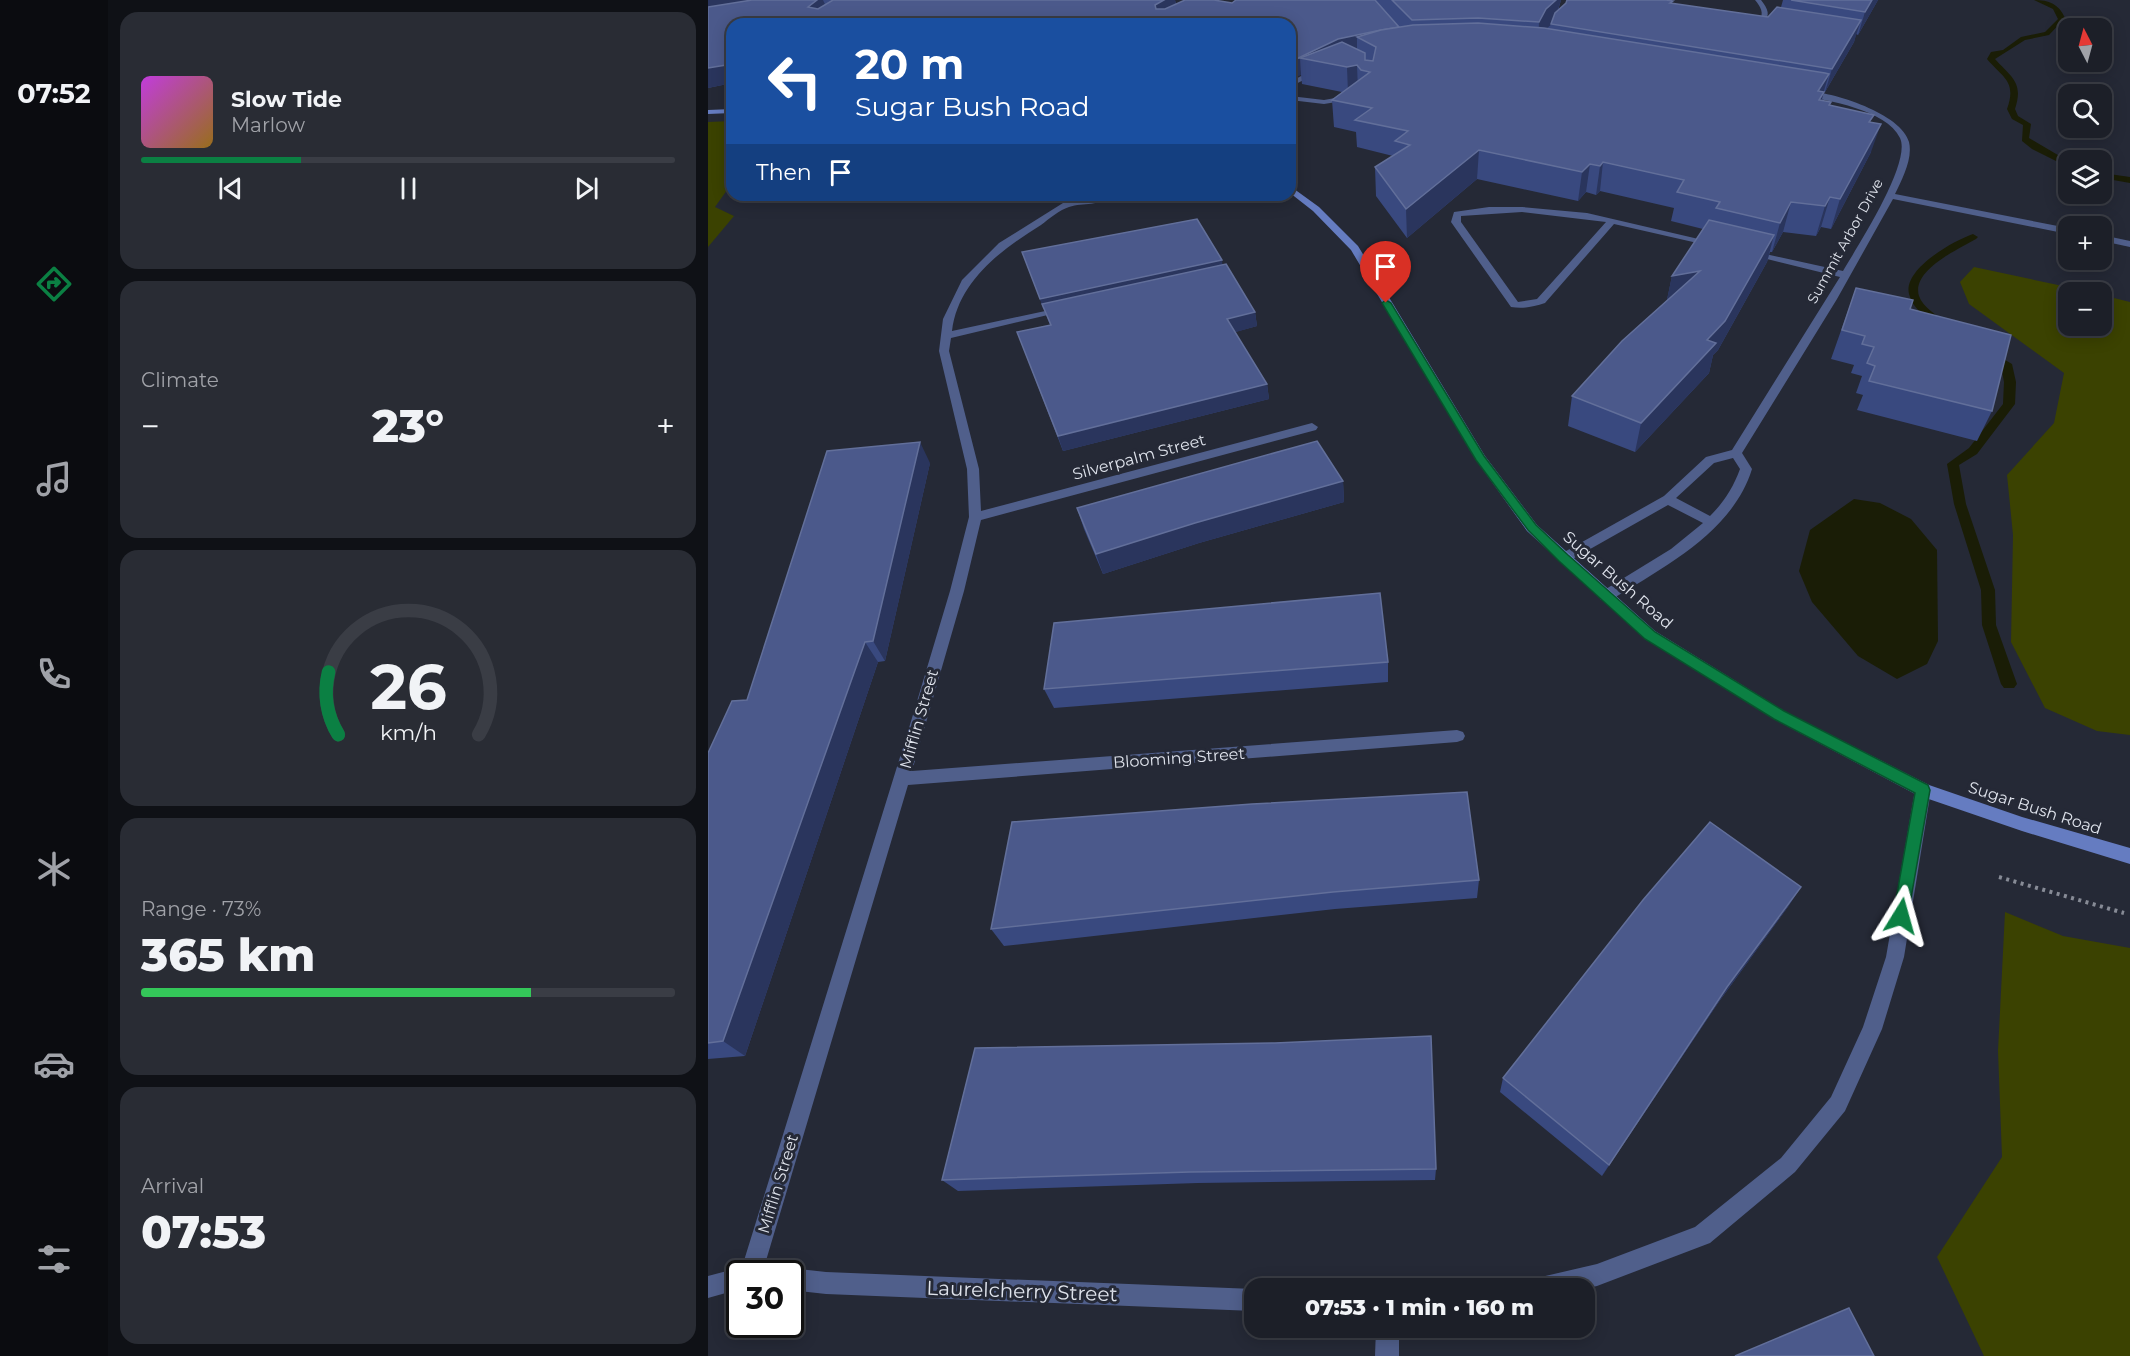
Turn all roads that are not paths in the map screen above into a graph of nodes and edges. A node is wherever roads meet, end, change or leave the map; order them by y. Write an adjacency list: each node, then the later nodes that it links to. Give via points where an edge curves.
1 (1758, 0): 3 (street, via 1767,14)
2 (1738, 19): 3 (street)
3 (1761, 22): 4 (street)
4 (1771, 24)
5 (1331, 64): 6 (street)
6 (1296, 82)
7 (1797, 92): 13 (street, Summit Arbor Drive, via 1843,101 1889,123 1903,135 1904,160)
8 (1357, 95): 9 (street, via 1338,101)
9 (1296, 98)
10 (726, 111): 11 (street)
11 (708, 112)
12 (1296, 193): 29 (street, Sugar Bush Road, via 1355,248 1480,458 1532,528)
13 (1890, 196): 16 (street); 21 (street, Summit Arbor Drive)
14 (1068, 201): 23 (street, Mifflin Street, via 989,256 959,293)
15 (1611, 222): 15 (street, via 1514,207 1457,214 1456,222 1515,305 1541,301); 19 (street)
16 (2058, 229)
17 (2112, 240): 18 (street)
18 (2130, 244)
19 (1722, 246)
20 (1734, 249): 21 (street)
21 (1846, 274): 25 (street, Summit Arbor Drive)
22 (1073, 308): 23 (street)
23 (944, 336): 27 (street, Mifflin Street, via 946,366 973,469)
24 (1312, 427): 27 (street, Silverpalm Street)
25 (1736, 453): 26 (street, via 1710,460); 28 (street, via 1746,469 1736,494)
26 (1668, 499): 28 (street); 29 (street)
27 (975, 518): 32 (street, Mifflin Street)
28 (1712, 523): 30 (street)
29 (1564, 558): 30 (street, Sugar Bush Road)
30 (1606, 596): 33 (street, Sugar Bush Road, via 1650,635 1779,715)
31 (1457, 736): 32 (street, Blooming Street)
32 (901, 779): 35 (street, Mifflin Street)
33 (1923, 790): 34 (street, Sugar Bush Road); 36 (street, via 1895,957 1872,1029 1838,1104 1788,1165 1702,1235)
34 (2130, 856)
35 (755, 1260)
36 (1584, 1278)
37 (804, 1280): 40 (street, Laurelcherry Street)
38 (726, 1282): 39 (street)
39 (708, 1287)
40 (1244, 1300)
41 (1388, 1338): 42 (street)
42 (1387, 1356)

